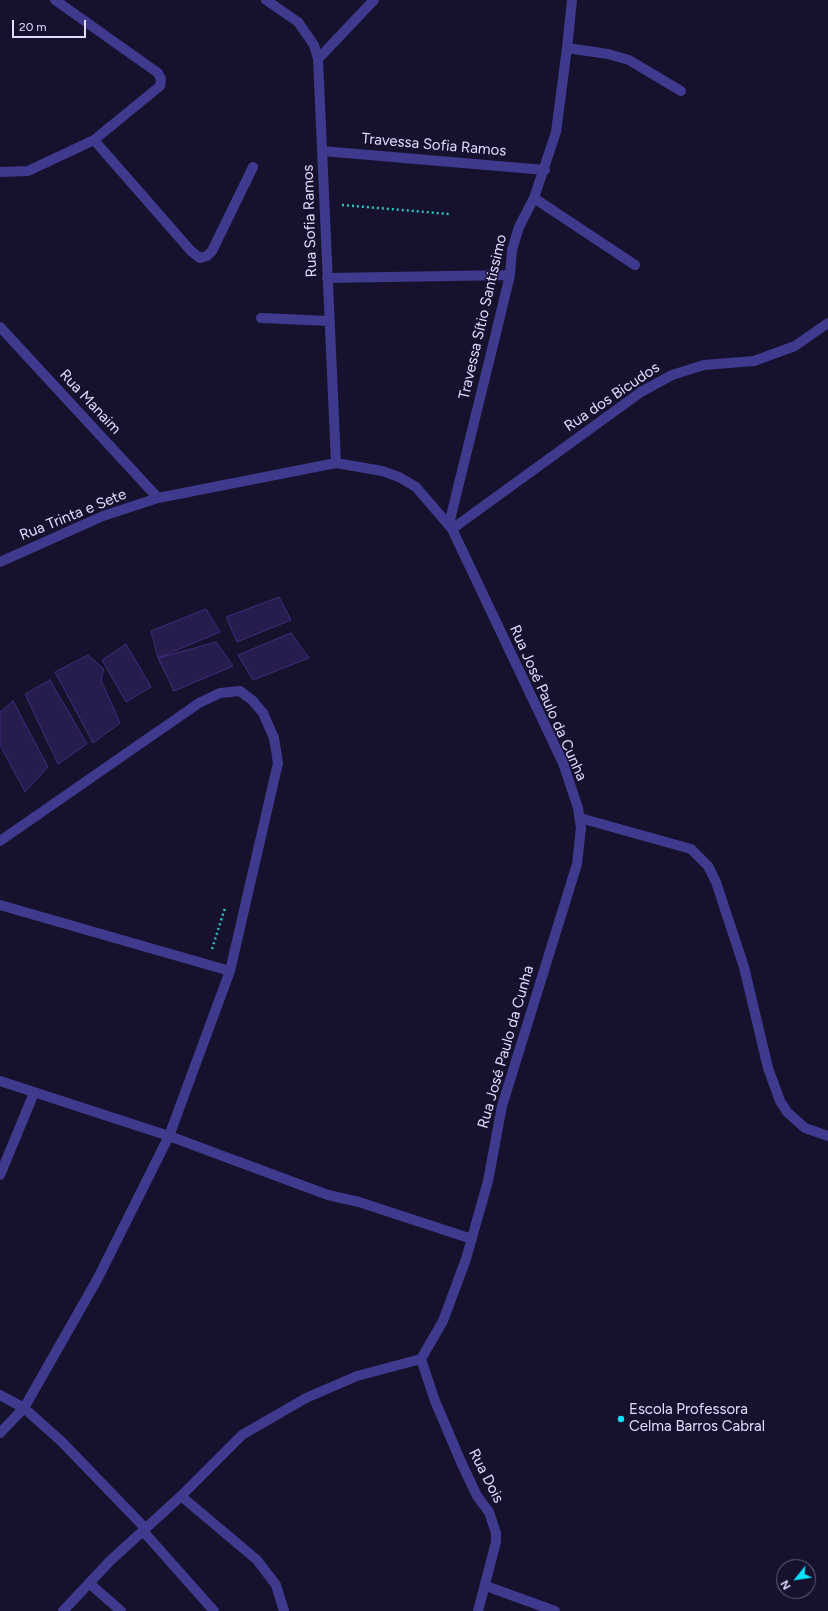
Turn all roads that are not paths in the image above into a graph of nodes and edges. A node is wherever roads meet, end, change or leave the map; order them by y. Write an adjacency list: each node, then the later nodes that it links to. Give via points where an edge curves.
1 (55, 0): 8 (street, via 158,73 161,80 160,86)
2 (266, 0): 6 (street, Rua Sofia Ramos, via 298,22 314,45)
3 (374, 0): 6 (street)
4 (572, 0): 5 (street, Travessa Sítio Santissimo)
5 (567, 48): 7 (street, via 629,60); 11 (street, Travessa Sítio Santissimo, via 556,132)
6 (318, 59): 9 (street, Rua Sofia Ramos)
7 (681, 91)
8 (94, 140): 10 (street, via 191,251 200,258 212,251); 12 (street, via 28,171)
9 (322, 151): 11 (street, Travessa Sofia Ramos); 16 (street, Rua Sofia Ramos)
10 (253, 167)
11 (545, 170): 13 (street, Travessa Sítio Santissimo)
12 (0, 172)
13 (534, 198): 14 (street); 15 (street, Travessa Sítio Santissimo, via 519,227 512,250)
14 (635, 265)
15 (510, 276): 16 (street); 23 (street, Travessa Sítio Santissimo)
16 (327, 278): 18 (street, Rua Sofia Ramos)
17 (261, 318): 18 (street)
18 (329, 321): 21 (street, Rua Sofia Ramos)
19 (828, 323): 23 (street, Rua dos Bicudos, via 795,346 754,361 704,365 672,374 641,392)
20 (0, 327): 22 (street, Rua Manaim)
21 (336, 464): 22 (street); 23 (street, Rua José Paulo da Cunha, via 382,471 399,477 416,487)
22 (158, 498): 24 (street, Rua Trinta e Sete, via 103,516)
23 (450, 527): 25 (street, Rua José Paulo da Cunha, via 562,763)
24 (0, 562)
25 (580, 818): 32 (street, via 691,849 708,866 716,882 744,967 768,1068 780,1101 787,1112 805,1128); 34 (street, Rua José Paulo da Cunha, via 577,864 502,1106 488,1180)
26 (0, 841): 28 (street, via 199,703 220,693 240,691 263,713 274,738 278,763)
27 (0, 905): 28 (street)
28 (230, 971): 31 (street)
29 (0, 1081): 30 (street)
30 (34, 1093): 31 (street); 33 (street)
31 (169, 1136): 34 (street, via 328,1195 359,1202); 37 (street, via 98,1278)
32 (828, 1136)
33 (0, 1175)
34 (472, 1239): 35 (street, Rua José Paulo da Cunha, via 443,1321)
35 (420, 1358): 39 (street, via 357,1376 306,1398 268,1419 242,1435); 42 (street, Rua Dois, via 461,1462 489,1512 496,1533)
36 (0, 1395): 37 (street)
37 (24, 1408): 38 (street); 40 (street, via 61,1441)
38 (0, 1434)
39 (181, 1496): 40 (street); 46 (street, via 257,1560 276,1586)
40 (145, 1530): 41 (street); 45 (street)
41 (89, 1583): 43 (street); 44 (street)
42 (486, 1586): 47 (street, Rua Dois); 48 (street)
43 (63, 1611)
44 (120, 1611)
45 (214, 1611)
46 (284, 1611)
47 (478, 1611)
48 (556, 1611)

